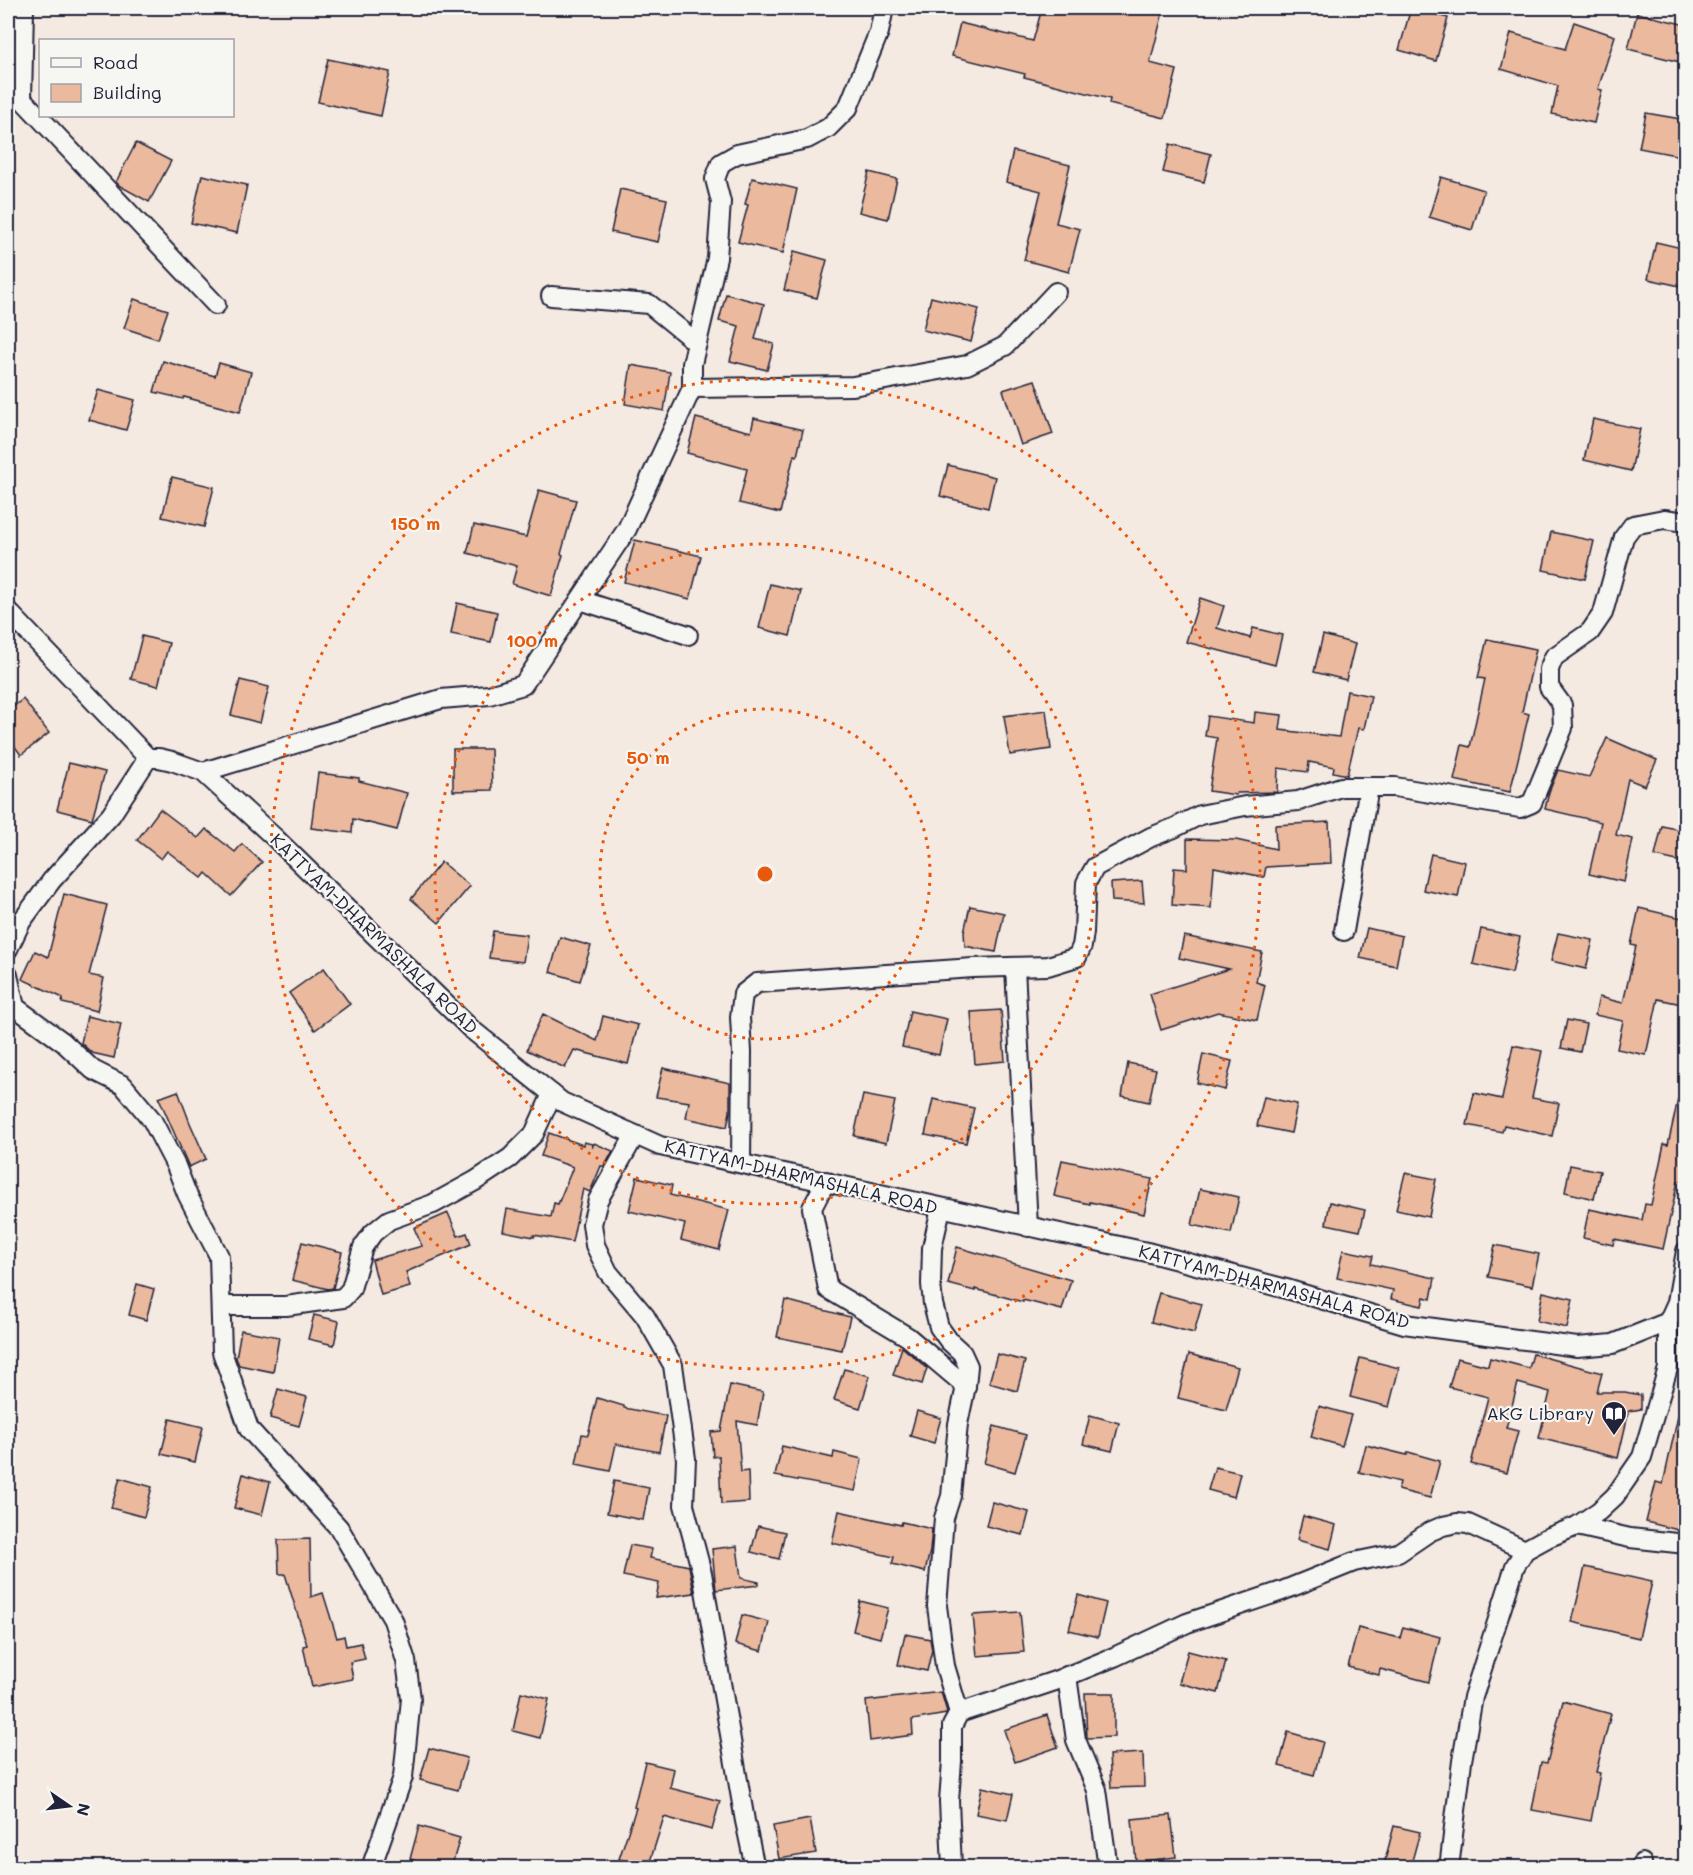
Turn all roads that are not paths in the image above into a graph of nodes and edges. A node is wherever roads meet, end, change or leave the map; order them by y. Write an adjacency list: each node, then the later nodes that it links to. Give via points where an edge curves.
1 (24, 8): 5 (street, via 22,99)
2 (884, 8): 6 (street, via 879,32 848,108 828,128 807,139 737,154 721,163 715,179 721,202 717,258)
3 (1056, 292): 7 (street, via 1005,346 967,365 853,386)
4 (551, 296): 6 (street, via 649,304)
5 (216, 305)
6 (697, 343): 7 (street)
7 (692, 388): 9 (street, via 627,529)
8 (1686, 522): 14 (street, via 1664,519 1633,525 1624,537 1603,613 1590,632 1554,657 1549,687 1562,705 1563,728 1532,803 1520,808 1395,787)
9 (580, 600): 11 (street); 13 (street, via 523,686 489,695 441,699)
10 (8, 611): 12 (street)
11 (688, 635)
12 (148, 758): 13 (street, KATTYAM-DHARMASHALA ROAD); 16 (street, via 111,815 52,880 21,922)
13 (203, 772): 19 (street, KATTYAM-DHARMASHALA ROAD, via 471,1029)
14 (1370, 787): 15 (street); 17 (street, via 1341,787 1298,801 1200,815 1116,855 1095,867 1086,883 1084,932 1077,957 1048,966)
15 (1344, 931)
16 (8, 949)
17 (1016, 967): 21 (street, via 757,982 743,994 740,1017); 24 (street)
18 (8, 975): 26 (street, via 15,1007 93,1070 123,1085 152,1120 219,1256)
19 (552, 1094): 20 (street, KATTYAM-DHARMASHALA ROAD, via 561,1102); 26 (street, via 534,1134 510,1158 433,1204 389,1220 374,1233 363,1247 351,1289 343,1298 286,1306)
20 (635, 1135): 21 (street, KATTYAM-DHARMASHALA ROAD, via 660,1146); 35 (street, via 598,1200 592,1224 595,1245 608,1272 645,1316 672,1365 686,1459 684,1505 702,1573)
21 (741, 1163): 22 (street, KATTYAM-DHARMASHALA ROAD)
22 (826, 1181): 23 (street, KATTYAM-DHARMASHALA ROAD); 28 (street, via 812,1208 828,1288 908,1337)
23 (941, 1208): 24 (street, KATTYAM-DHARMASHALA ROAD); 28 (street, via 932,1248 931,1284 939,1327 968,1366)
24 (1028, 1227): 27 (street, KATTYAM-DHARMASHALA ROAD, via 1147,1252 1404,1324 1577,1347 1613,1344)
25 (1686, 1251): 27 (street, via 1677,1302)
26 (221, 1306): 34 (street, via 222,1352 249,1428 339,1528 393,1620 406,1661 411,1699 403,1777)
27 (1668, 1322): 29 (street, via 1668,1368 1642,1457 1615,1496)
28 (966, 1386): 33 (street, via 957,1424 951,1496 944,1518 937,1606 945,1666)
29 (1577, 1526): 30 (street, via 1630,1538); 31 (street)
30 (1686, 1544)
31 (1525, 1550): 32 (street, via 1468,1524 1443,1526 1398,1553 1354,1562 1282,1592 1187,1623); 38 (street, via 1515,1566 1473,1697)
32 (1067, 1676): 33 (street); 37 (street, via 1076,1740 1097,1790)
33 (959, 1713): 36 (street, via 952,1726)
34 (371, 1868)
35 (755, 1868)
36 (952, 1868)
37 (1108, 1868)
38 (1449, 1868)

